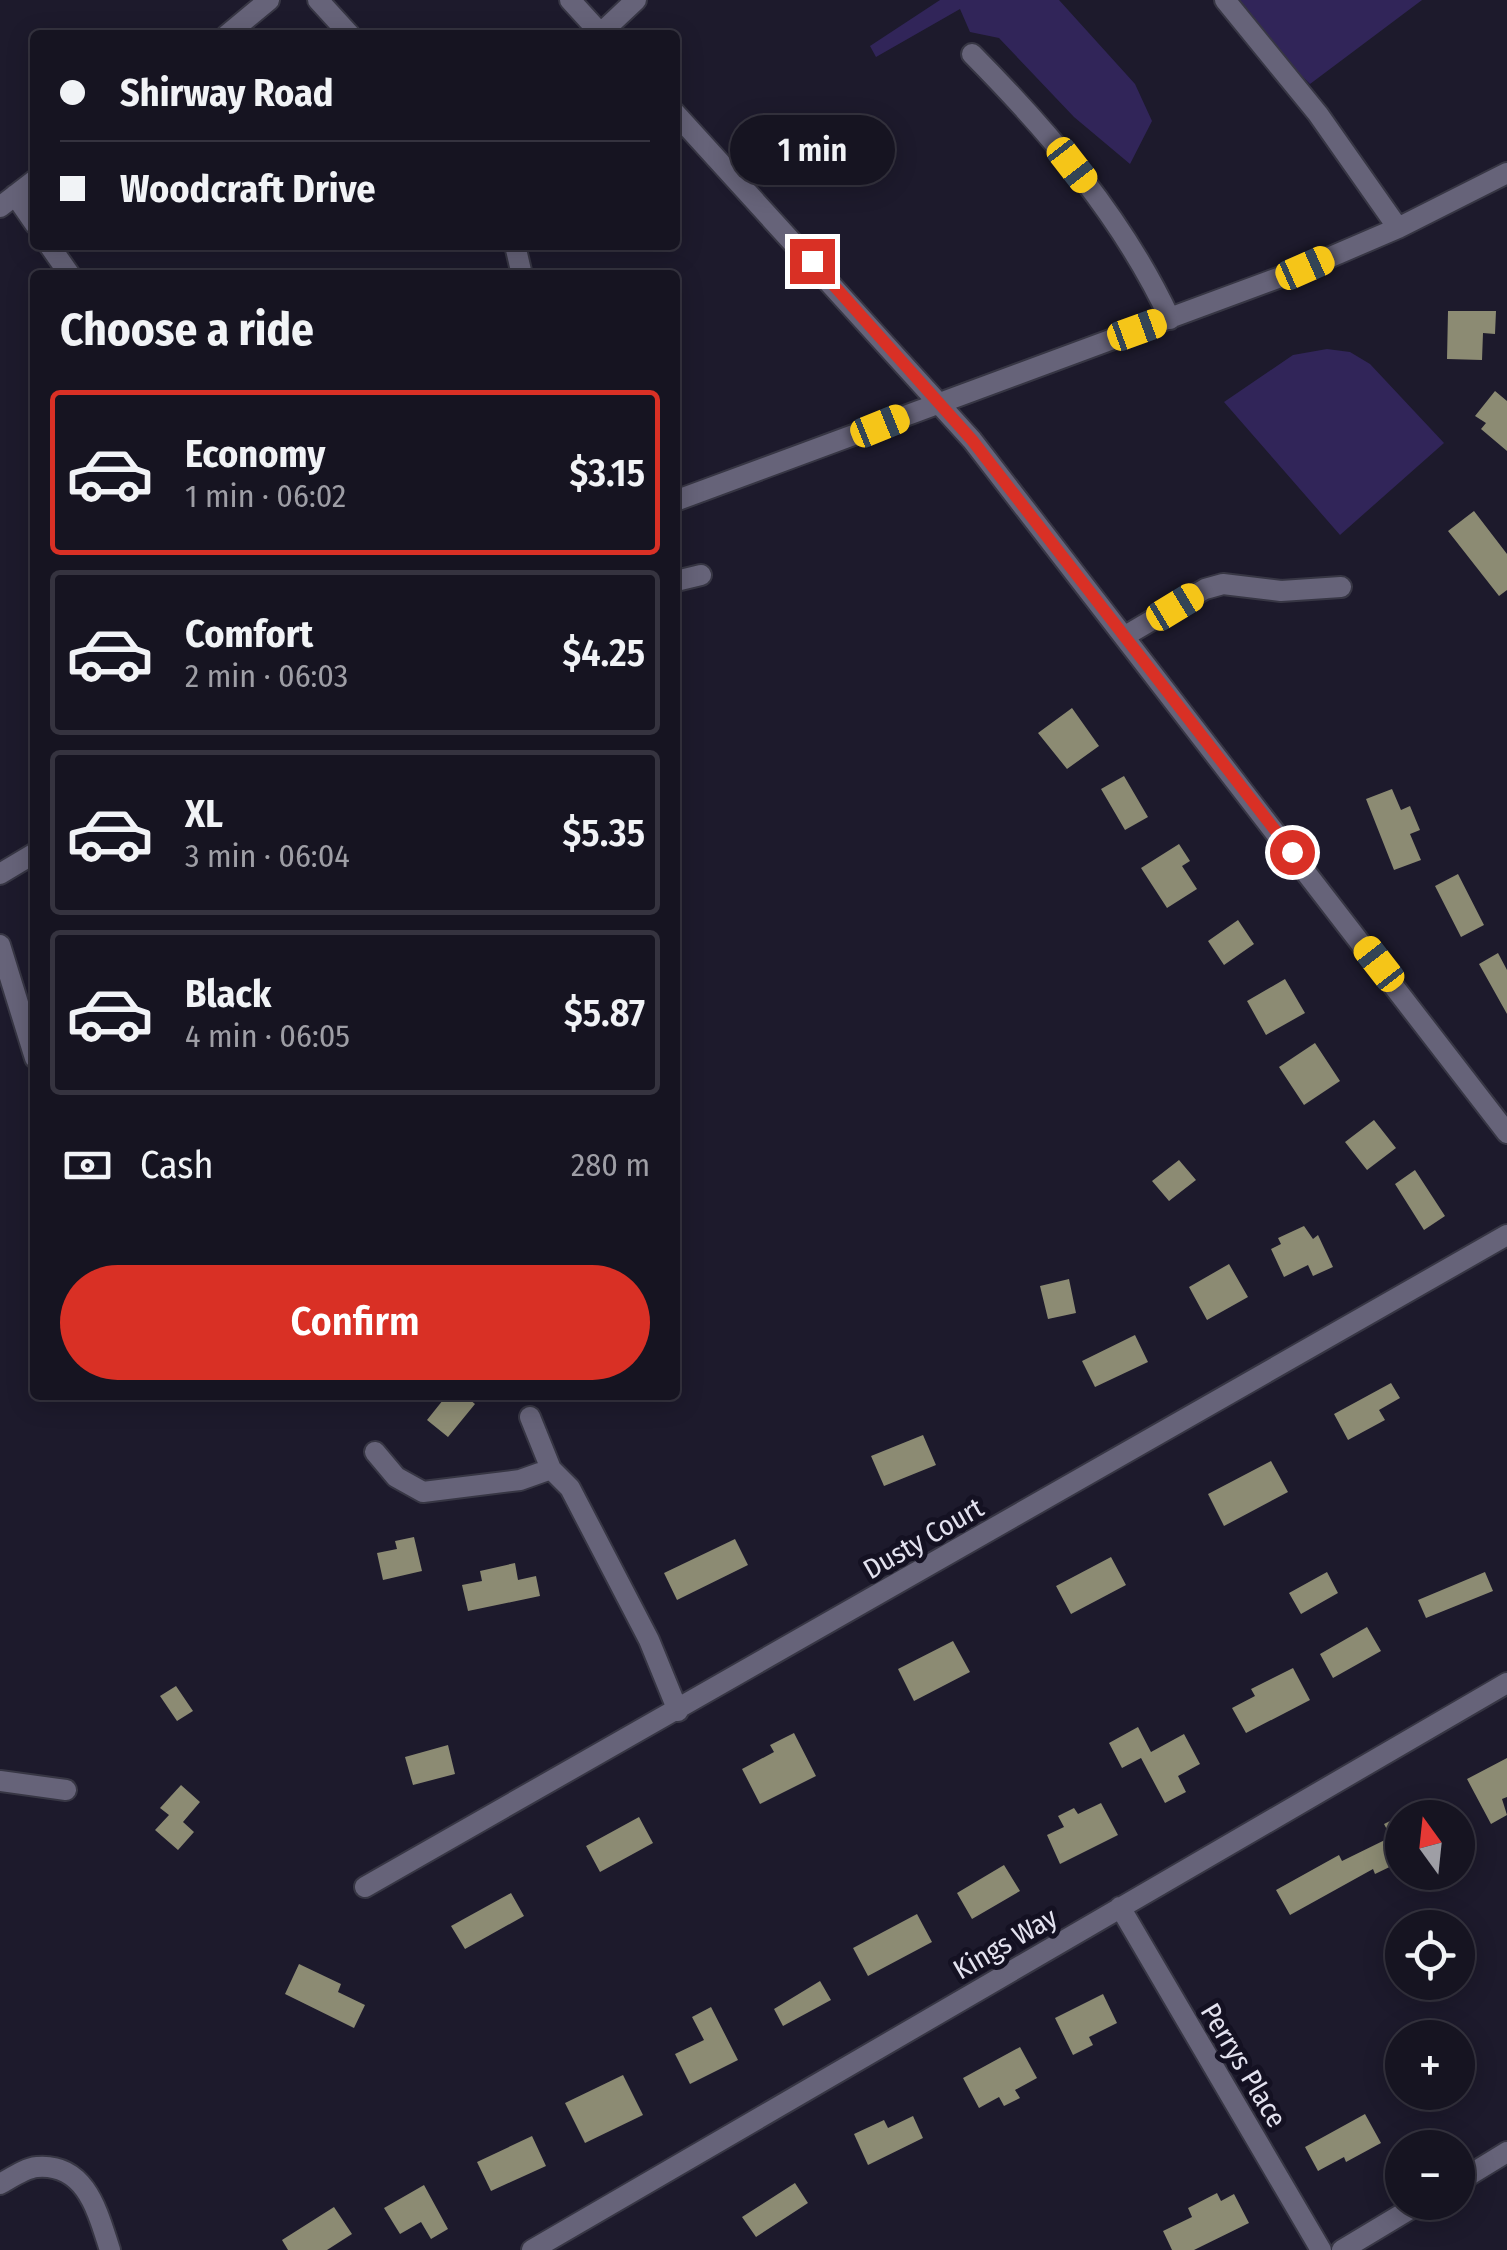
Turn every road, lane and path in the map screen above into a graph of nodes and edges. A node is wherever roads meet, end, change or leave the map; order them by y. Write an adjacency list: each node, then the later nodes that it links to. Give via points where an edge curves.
1 (268, 0): 6 (street)
2 (318, 0): 7 (street)
3 (570, 0): 8 (street)
4 (636, 0): 9 (street)
5 (1225, 0): 16 (street, via 1318,114)
6 (233, 30)
7 (345, 30)
8 (598, 30)
9 (606, 30)
10 (972, 54): 17 (street, via 1096,195)
11 (680, 118): 18 (street)
12 (1507, 173): 16 (street)
13 (30, 184): 14 (street)
14 (7, 201): 15 (street)
15 (30, 220)
16 (1398, 228): 17 (street)
17 (1170, 318): 18 (street)
18 (941, 402): 19 (street); 23 (street)
19 (680, 498)
20 (702, 575): 21 (street)
21 (680, 579)
22 (1341, 586): 23 (street, via 1280,591 1224,584)
23 (1125, 636): 28 (street)
24 (30, 856): 25 (street)
25 (0, 874)
26 (0, 945): 27 (street)
27 (26, 1003)
28 (1507, 1133)
29 (1507, 1235): 34 (street, Dusty Court)
30 (530, 1417): 32 (street)
31 (376, 1452): 32 (street, via 396,1477 423,1492 520,1480)
32 (551, 1469): 34 (street, via 592,1528)
33 (1507, 1684): 38 (street, Kings Way)
34 (678, 1711): 37 (street, Dusty Court)
35 (0, 1780): 36 (street)
36 (66, 1790)
37 (365, 1888)
38 (1120, 1908): 44 (street, Kings Way); 45 (street, Perrys Place)
39 (1507, 2152): 40 (street)
40 (1475, 2172)
41 (0, 2184): 43 (street, via 35,2167 62,2171 90,2192)
42 (1392, 2220): 46 (street)
43 (110, 2250)
44 (532, 2250)
45 (1322, 2250)
46 (1342, 2250)

